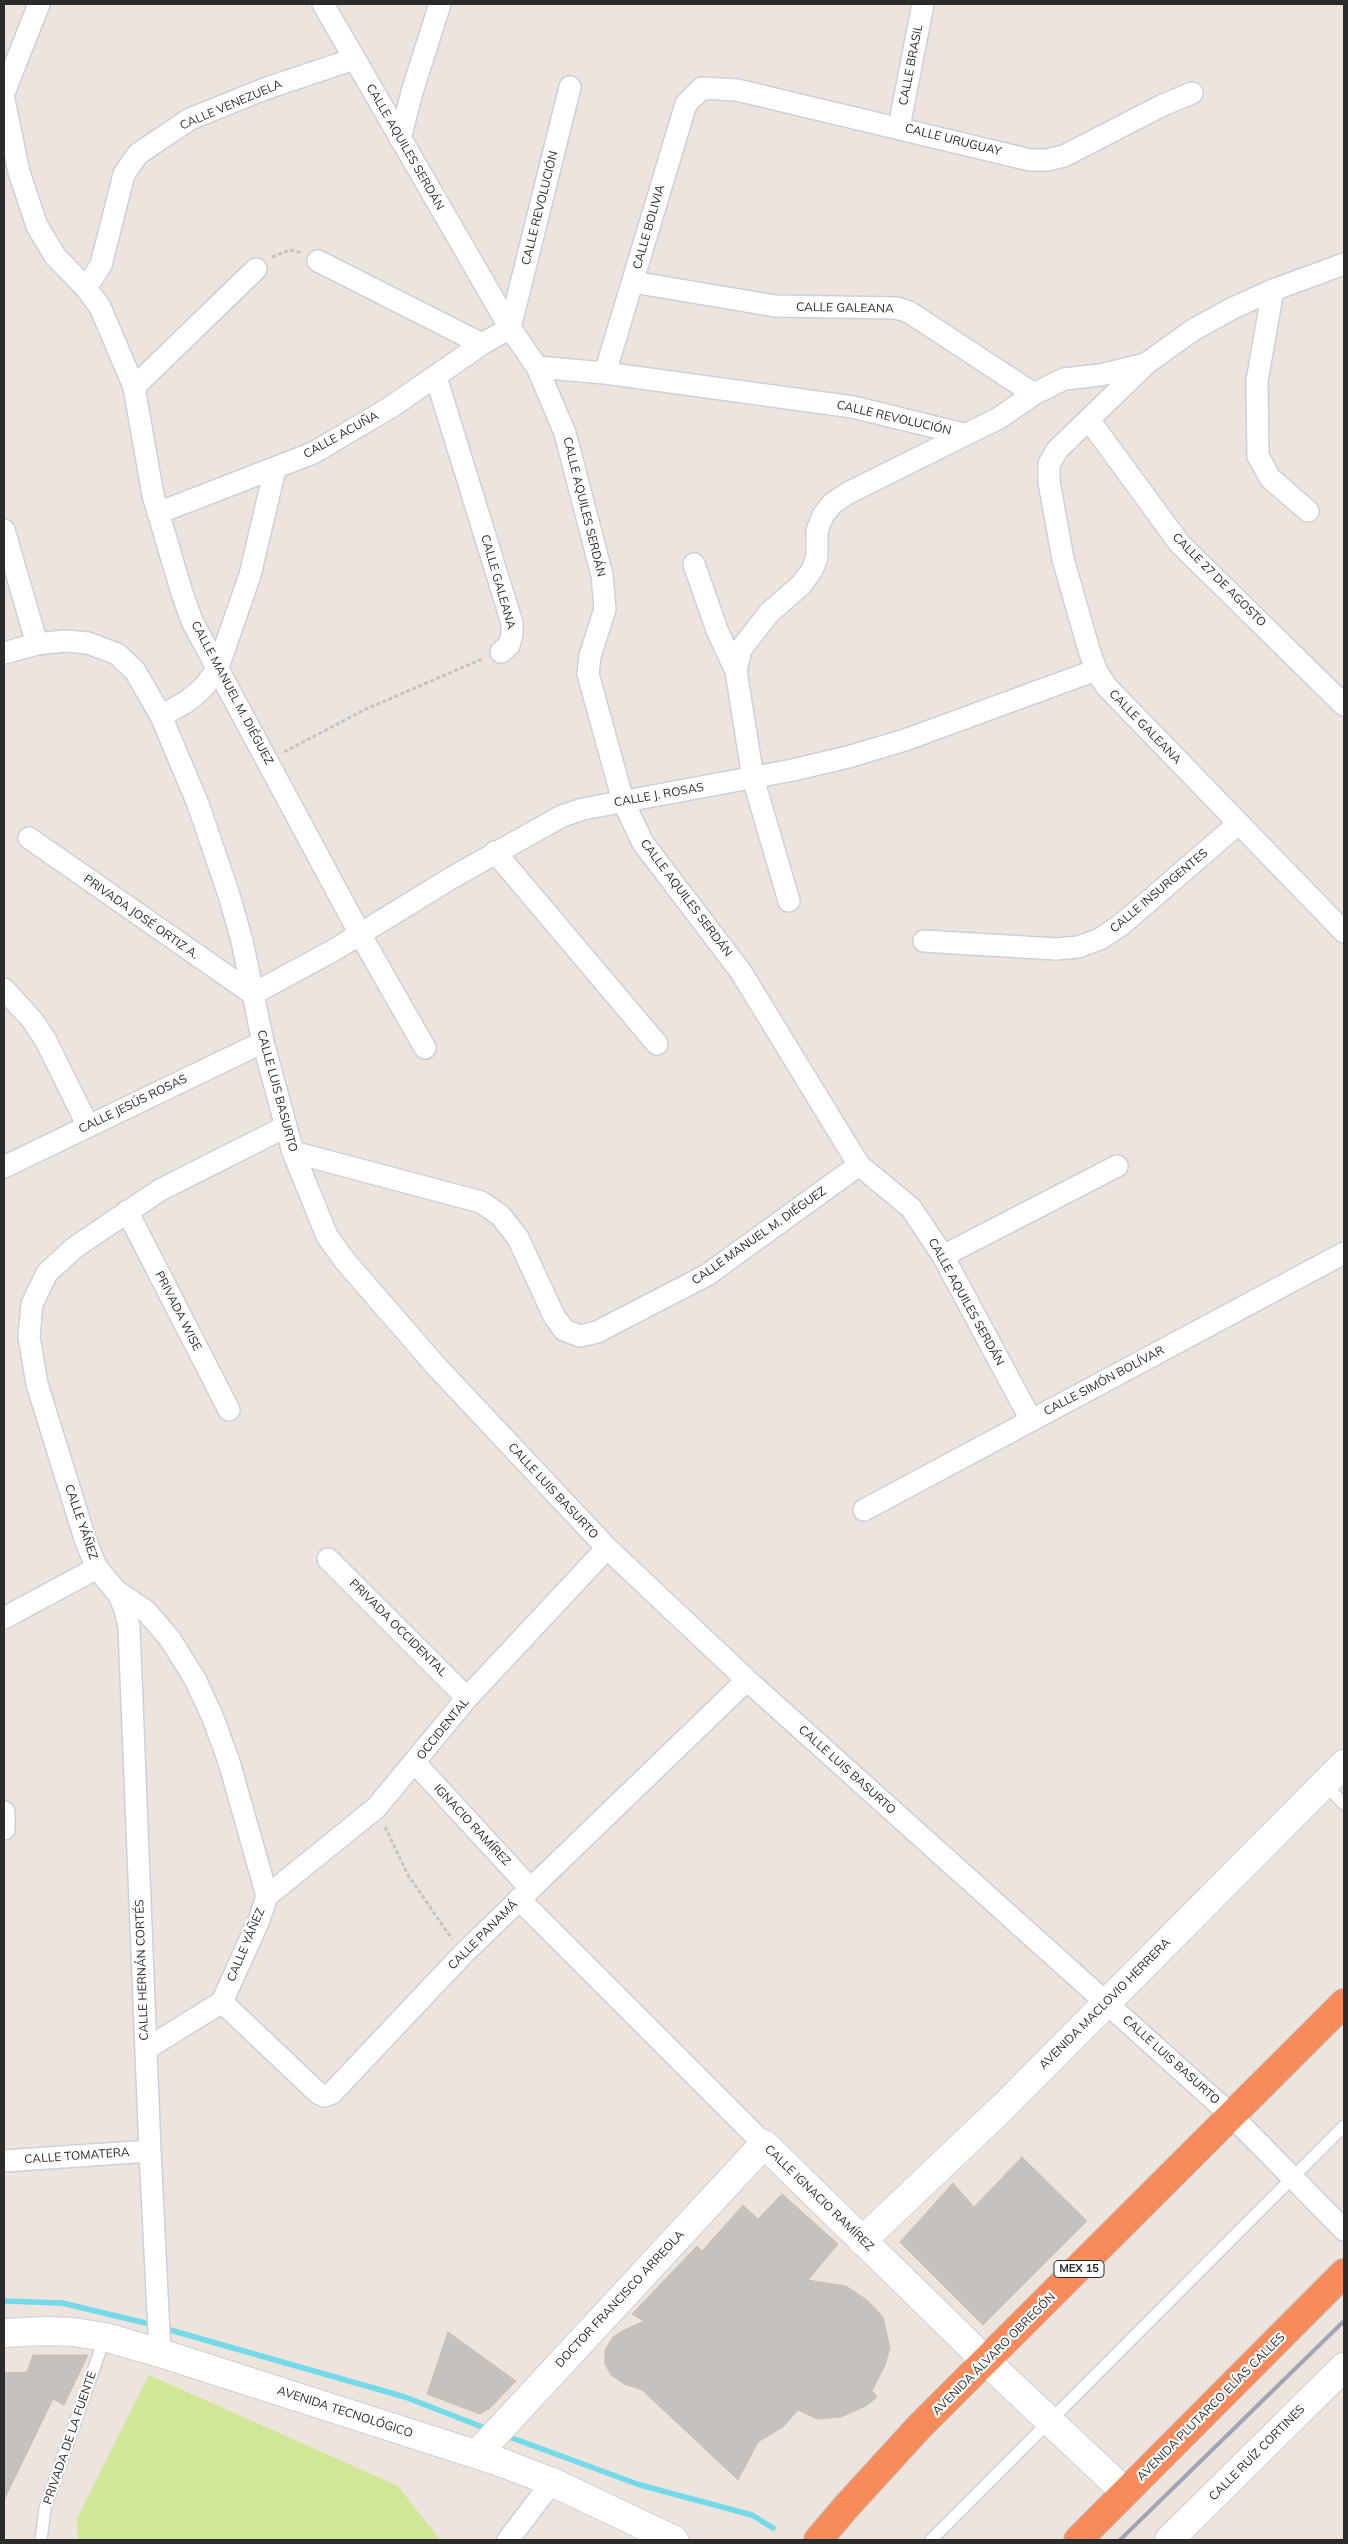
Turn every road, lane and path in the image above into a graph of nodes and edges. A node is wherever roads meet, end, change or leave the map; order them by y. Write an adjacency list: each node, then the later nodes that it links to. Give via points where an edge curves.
1 (39, 4): 8 (street)
2 (323, 4): 5 (street, CALLE AQUILES SERDÁN)
3 (440, 4): 12 (street)
4 (922, 4): 11 (street, CALLE BRASIL)
5 (354, 59): 12 (street, CALLE AQUILES SERDÁN); 17 (street, CALLE VENEZUELA, via 267,88 190,119 138,154 124,174 100,265)
6 (570, 87): 19 (street, CALLE REVOLUCIÓN)
7 (702, 88): 11 (street, CALLE URUGUAY, via 737,90); 16 (street, CALLE BOLIVIA, via 686,104)
8 (4, 93)
9 (1192, 93): 11 (street, CALLE URUGUAY, via 1064,156 1047,160 1030,160)
10 (4, 100): 17 (street, CALLE MANUEL M. DIÉGUEZ, via 19,172 37,226 55,256)
11 (899, 127)
12 (400, 139): 19 (street, CALLE AQUILES SERDÁN)
13 (318, 261): 15 (path, via 290,250 271,258); 20 (street)
14 (1344, 264): 18 (street, CALLE REVOLUCIÓN)
15 (256, 270): 25 (street)
16 (632, 282): 23 (street, CALLE BOLIVIA); 26 (street, CALLE GALEANA, via 775,306 897,308 909,312)
17 (86, 288): 25 (street, CALLE MANUEL M. DIÉGUEZ, via 112,331)
18 (1273, 290): 21 (street, CALLE REVOLUCIÓN, via 1193,330); 30 (street, via 1257,381 1257,450 1270,478)
19 (510, 328): 20 (street, CALLE ACUÑA); 22 (street, CALLE AQUILES SERDÁN)
20 (482, 344): 24 (street, CALLE ACUÑA)
21 (1147, 363): 26 (street, CALLE REVOLUCIÓN, via 1100,375 1064,379); 27 (street, CALLE REVOLUCIÓN)
22 (537, 368): 23 (street, CALLE REVOLUCIÓN); 44 (street, CALLE AQUILES SERDÁN, via 565,433 602,575 605,608 590,656 588,674)
23 (605, 373): 28 (street, CALLE REVOLUCIÓN, via 853,406)
24 (436, 377): 29 (street, CALLE ACUÑA, via 348,434); 35 (street, CALLE GALEANA, via 512,623 509,645)
25 (134, 387): 31 (street, CALLE MANUEL M. DIÉGUEZ)
26 (1034, 394): 28 (street, CALLE REVOLUCIÓN, via 999,418)
27 (1089, 420): 39 (street, CALLE GALEANA, via 1057,450 1049,464 1049,482 1063,559); 40 (street, CALLE 27 DE AGOSTO, via 1180,544)
28 (963, 434): 38 (street, via 833,503 823,515 817,531 817,557 812,570 801,585 769,613 741,649)
29 (276, 469): 31 (street, CALLE ACUÑA); 37 (street, via 252,566)
30 (1308, 511)
31 (158, 513): 37 (street, CALLE MANUEL M. DIÉGUEZ, via 192,621)
32 (4, 530): 34 (street)
33 (694, 564): 38 (street, via 717,630)
34 (37, 644): 36 (street, CALLE LUIS BASURTO); 41 (street, CALLE LUIS BASURTO, via 88,643 117,654 135,671)
35 (500, 652): 42 (path, via 364,710)
36 (4, 653)
37 (217, 670): 41 (street, via 191,697); 42 (street, CALLE MANUEL M. DIÉGUEZ)
38 (736, 670): 43 (street)
39 (1096, 670): 43 (street, CALLE J. ROSAS, via 905,740 848,757); 45 (street, CALLE GALEANA, via 1118,699)
40 (1344, 705)
41 (161, 716): 53 (street, CALLE LUIS BASURTO, via 217,854 242,940)
42 (268, 761): 50 (street, CALLE MANUEL M. DIÉGUEZ)
43 (753, 778): 44 (street, CALLE J. ROSAS); 48 (street)
44 (623, 801): 47 (street, CALLE J. ROSAS, via 562,816); 60 (street, CALLE AQUILES SERDÁN, via 643,843 741,972)
45 (1238, 824): 49 (street, CALLE GALEANA); 51 (street, CALLE INSURGENTES, via 1121,925 1100,939 1078,947 1056,949)
46 (29, 838): 53 (street, PRIVADA JOSÉ ORTIZ A.)
47 (495, 852): 50 (street, CALLE J. ROSAS); 55 (street)
48 (789, 901)
49 (1344, 932)
50 (360, 934): 53 (street, CALLE J. ROSAS); 56 (street, CALLE MANUEL M. DIÉGUEZ)
51 (924, 941)
52 (4, 989): 57 (street, via 34,1020)
53 (253, 994): 54 (street, CALLE LUIS BASURTO)
54 (263, 1042): 57 (street, CALLE JESÚS ROSAS); 58 (street, CALLE LUIS BASURTO)
55 (656, 1044)
56 (425, 1048)
57 (88, 1126): 62 (street, CALLE JESÚS ROSAS)
58 (285, 1127): 59 (street, CALLE LUIS BASURTO); 63 (street, CALLE YÁÑEZ, via 192,1172)
59 (293, 1152): 60 (street, CALLE MANUEL M. DIÉGUEZ, via 481,1202 500,1215 518,1238 554,1316 564,1330 580,1336 598,1332 707,1275); 69 (street, CALLE LUIS BASURTO, via 327,1236 345,1261 436,1366)
60 (859, 1165): 65 (street, CALLE AQUILES SERDÁN, via 911,1208)
61 (1117, 1166): 65 (street)
62 (4, 1167)
63 (127, 1211): 66 (street, PRIVADA WISE); 71 (street, CALLE YÁÑEZ, via 74,1248 47,1273 32,1304 30,1328 37,1384)
64 (1344, 1253): 67 (street, CALLE SIMÓN BOLÍVAR)
65 (943, 1256): 67 (street, CALLE AQUILES SERDÁN)
66 (229, 1410)
67 (1031, 1420): 68 (street, CALLE SIMÓN BOLÍVAR)
68 (864, 1510)
69 (607, 1548): 74 (street, CALLE LUIS BASURTO); 75 (street, OCCIDENTAL)
70 (328, 1559): 75 (street, PRIVADA OCCIDENTAL)
71 (97, 1568): 72 (street, CALLE YÁÑEZ); 73 (street)
72 (116, 1591): 84 (street, CALLE YÁÑEZ, via 146,1611 170,1640 195,1679 229,1762); 89 (street, CALLE HERNÁN CORTÉS, via 129,1627)
73 (4, 1618)
74 (747, 1680): 83 (street, CALLE PANAMÁ); 87 (street, CALLE LUIS BASURTO)
75 (467, 1698): 76 (street, OCCIDENTAL)
76 (415, 1763): 80 (street, OCCIDENTAL); 83 (street, IGNACIO RAMÍREZ)
77 (1344, 1764): 78 (street, AVENIDA MACLOVIO HERRERA)
78 (1324, 1784): 79 (lane); 87 (street, AVENIDA MACLOVIO HERRERA)
79 (1344, 1804)
80 (376, 1808): 84 (street, OCCIDENTAL); 85 (path, via 408,1875 439,1923)
81 (4, 1812): 82 (street)
82 (4, 1829)
83 (525, 1893): 85 (street, CALLE PANAMÁ); 92 (street, CALLE IGNACIO RAMÍREZ)
84 (266, 1896): 86 (street, CALLE YÁÑEZ)
85 (464, 1953): 86 (street, CALLE PANAMÁ, via 332,2094 326,2096 318,2094)
86 (222, 2002): 89 (street)
87 (1108, 2002): 90 (street, CALLE LUIS BASURTO); 97 (street, AVENIDA MACLOVIO HERRERA)
88 (1344, 2003): 90 (highway, AVENIDA ÁLVARO OBREGÓN / MEX 15)
89 (146, 2049): 93 (street, CALLE HERNÁN CORTÉS)
90 (1231, 2115): 95 (street, CALLE LUIS BASURTO); 102 (highway, AVENIDA ÁLVARO OBREGÓN / MEX 15)
91 (1344, 2126): 95 (lane)
92 (764, 2144): 97 (street, CALLE IGNACIO RAMÍREZ); 105 (street, DOCTOR FRANCISCO ARREOLA)
93 (150, 2151): 94 (street, CALLE TOMATERA); 101 (street, CALLE HERNÁN CORTÉS)
94 (4, 2160)
95 (1293, 2177): 96 (street, CALLE LUIS BASURTO); 104 (lane)
96 (1344, 2230)
97 (862, 2241): 102 (street, CALLE IGNACIO RAMÍREZ)
98 (1344, 2273): 107 (highway, AVENIDA PLUTARCO ELÍAS CALLES)
99 (4, 2333): 100 (street, AVENIDA TECNOLÓGICO, via 45,2331)
100 (105, 2337): 101 (street, AVENIDA TECNOLÓGICO); 108 (lane, PRIVADA DE LA FUENTE, via 45,2508)
101 (160, 2353): 105 (street, AVENIDA TECNOLÓGICO)
102 (987, 2362): 104 (street, CALLE IGNACIO RAMÍREZ); 111 (highway, AVENIDA ÁLVARO OBREGÓN / MEX 15, via 880,2469)
103 (1344, 2367): 114 (street, CALLE RUÍZ CORTINES)
104 (1049, 2420): 107 (street, CALLE IGNACIO RAMÍREZ); 112 (lane)
105 (477, 2454): 106 (street, AVENIDA TECNOLÓGICO)
106 (552, 2482): 109 (street); 110 (street, AVENIDA TECNOLÓGICO)
107 (1125, 2492): 113 (highway, AVENIDA PLUTARCO ELÍAS CALLES)
108 (40, 2540)
109 (508, 2540)
110 (674, 2540)
111 (818, 2540)
112 (931, 2540)
113 (1078, 2540)
114 (1169, 2540)

